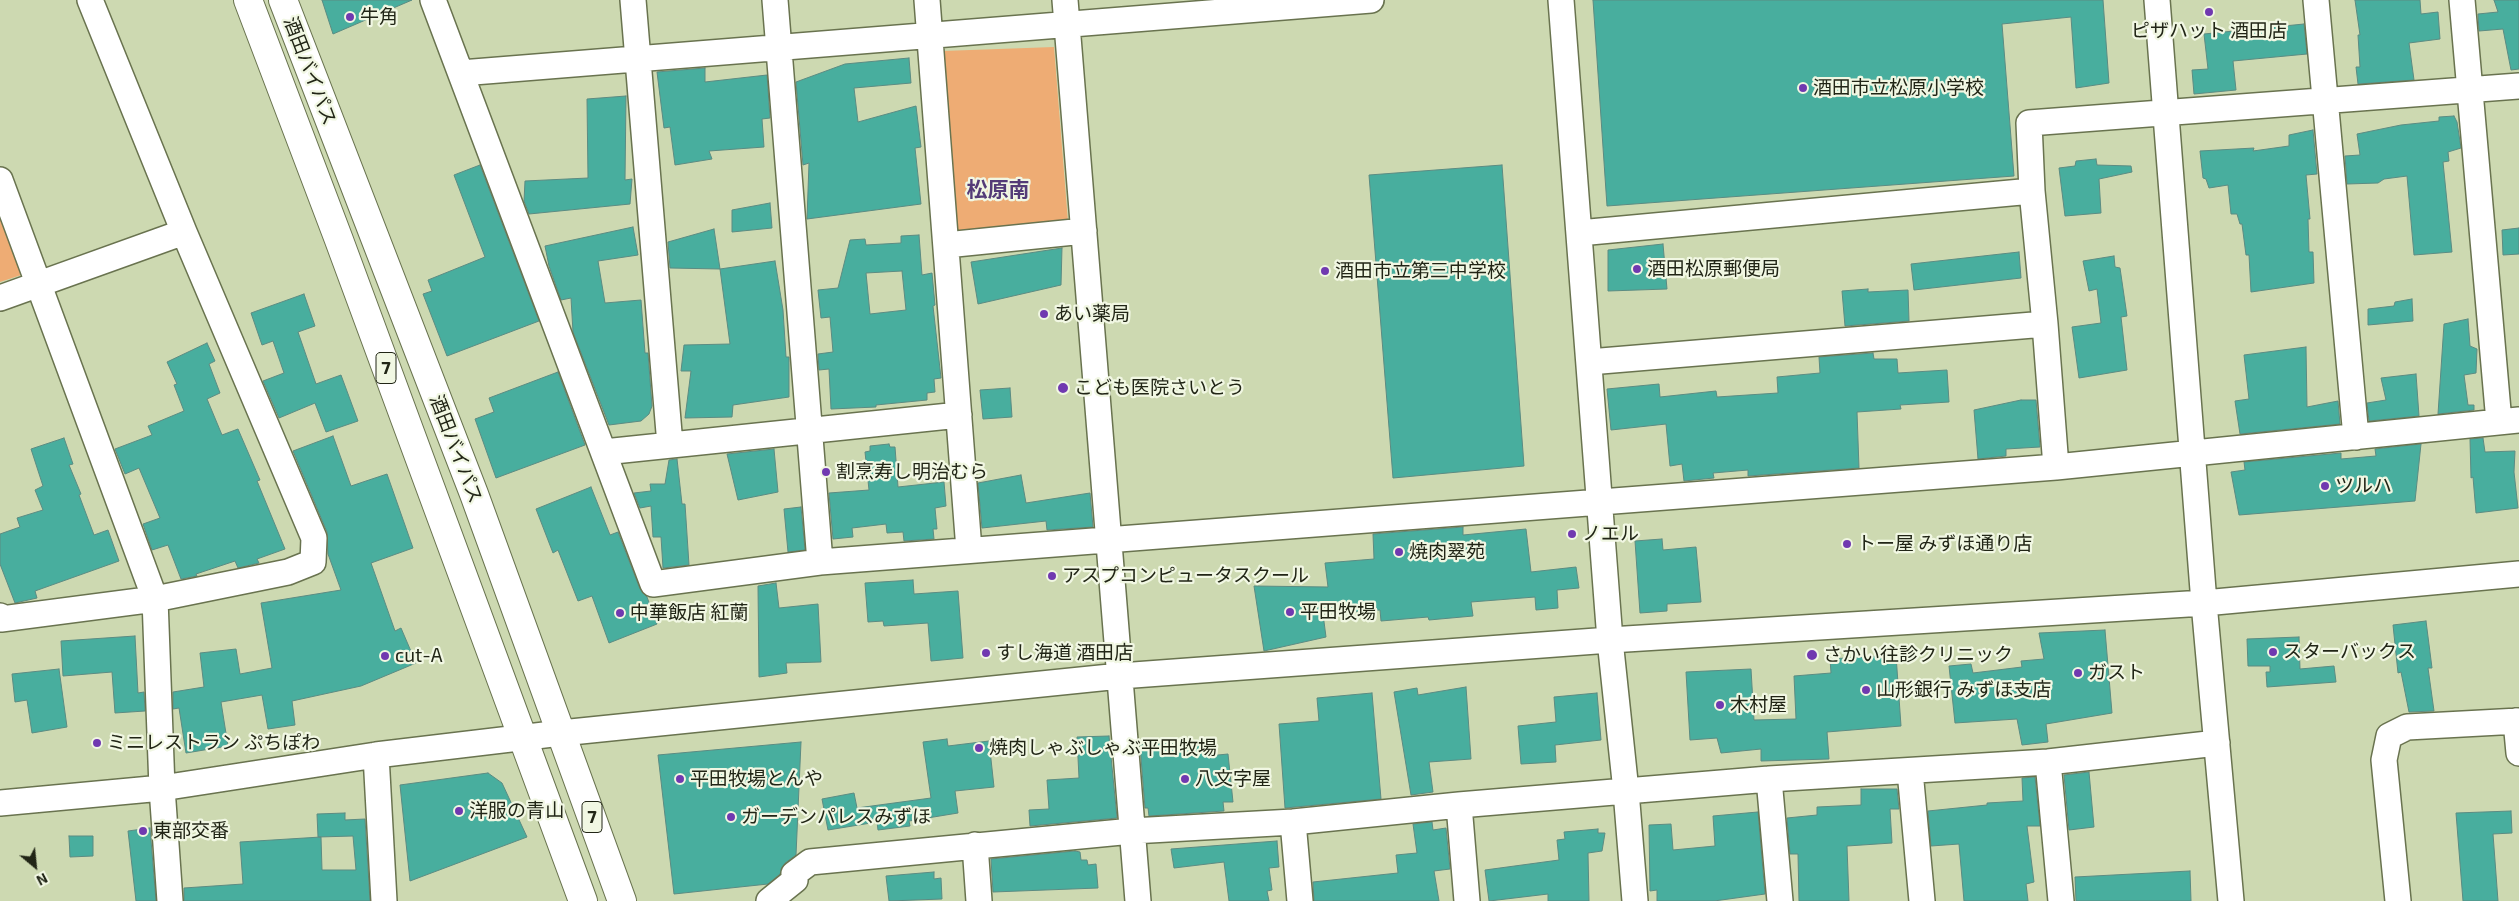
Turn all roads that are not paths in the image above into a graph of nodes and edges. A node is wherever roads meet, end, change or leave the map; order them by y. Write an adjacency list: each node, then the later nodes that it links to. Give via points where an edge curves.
1 (90, 0): 25 (street)
2 (248, 0): 53 (highway, 酒田バイパス / 7)
3 (282, 0): 52 (highway, 酒田バイパス / 7, via 474,494)
4 (433, 0): 18 (street)
5 (632, 0): 17 (street)
6 (775, 0): 16 (street)
7 (927, 0): 15 (street)
8 (1370, 0): 13 (street)
9 (1561, 0): 27 (street)
10 (2157, 0): 22 (street)
11 (2316, 0): 21 (street)
12 (2462, 0): 20 (street)
13 (1224, 6): 14 (street)
14 (1066, 12): 15 (street); 26 (street)
15 (930, 35): 16 (street); 28 (street)
16 (780, 47): 17 (street); 35 (street)
17 (638, 59): 18 (street); 37 (street)
18 (461, 73): 38 (street)
19 (2519, 86): 20 (street)
20 (2470, 89): 21 (street); 34 (street)
21 (2325, 100): 22 (street); 36 (street)
22 (2166, 113): 24 (street, via 2029,123); 39 (street)
23 (0, 180): 29 (street)
24 (2032, 191): 27 (street); 31 (street)
25 (184, 232): 29 (street); 46 (street, via 314,538 313,562 288,572)
26 (1084, 232): 28 (street); 42 (street)
27 (1579, 233): 32 (street)
28 (946, 245): 33 (street)
29 (38, 284): 30 (street); 46 (street)
30 (0, 298)
31 (2045, 324): 32 (street); 40 (street)
32 (1589, 362): 41 (street)
33 (959, 415): 35 (street); 43 (street)
34 (2509, 421): 36 (street)
35 (810, 430): 37 (street); 44 (street)
36 (2356, 437): 39 (street)
37 (670, 445): 38 (street)
38 (604, 452): 44 (street, via 653,584)
39 (2194, 454): 40 (street); 47 (street)
40 (2056, 467): 41 (street)
41 (1599, 502): 42 (street); 49 (street)
42 (1108, 539): 43 (street); 50 (street)
43 (969, 550): 44 (street)
44 (820, 562)
45 (2519, 574): 47 (street)
46 (155, 599): 48 (street, via 1,619); 60 (street)
47 (2204, 603): 49 (street); 54 (street)
48 (0, 616)
49 (1610, 640): 50 (street); 61 (street)
50 (1120, 676): 52 (street); 65 (street)
51 (2518, 721): 55 (street); 81 (street, via 2407,727 2389,736 2384,760)
52 (561, 733): 53 (street); 70 (highway, 酒田バイパス / 7)
53 (521, 738): 56 (street); 69 (highway, 酒田バイパス / 7)
54 (2217, 742): 57 (street); 80 (street)
55 (2519, 753)
56 (376, 755): 60 (street); 68 (street)
57 (2048, 762): 58 (street); 79 (street)
58 (1910, 771): 59 (street); 78 (street)
59 (1769, 779): 61 (street); 77 (street)
60 (162, 788): 62 (street); 67 (street)
61 (1626, 791): 63 (street); 76 (street)
62 (0, 803)
63 (1459, 805): 64 (street); 75 (street)
64 (1294, 822): 65 (street); 74 (street)
65 (1132, 831): 66 (street); 73 (street)
66 (975, 844): 71 (street, via 810,862); 72 (street)
67 (170, 901)
68 (384, 901)
69 (583, 901)
70 (622, 901)
71 (769, 901)
72 (979, 901)
73 (1138, 901)
74 (1300, 901)
75 (1467, 901)
76 (1635, 901)
77 (1780, 901)
78 (1922, 901)
79 (2061, 901)
80 (2231, 901)
81 (2398, 901)

